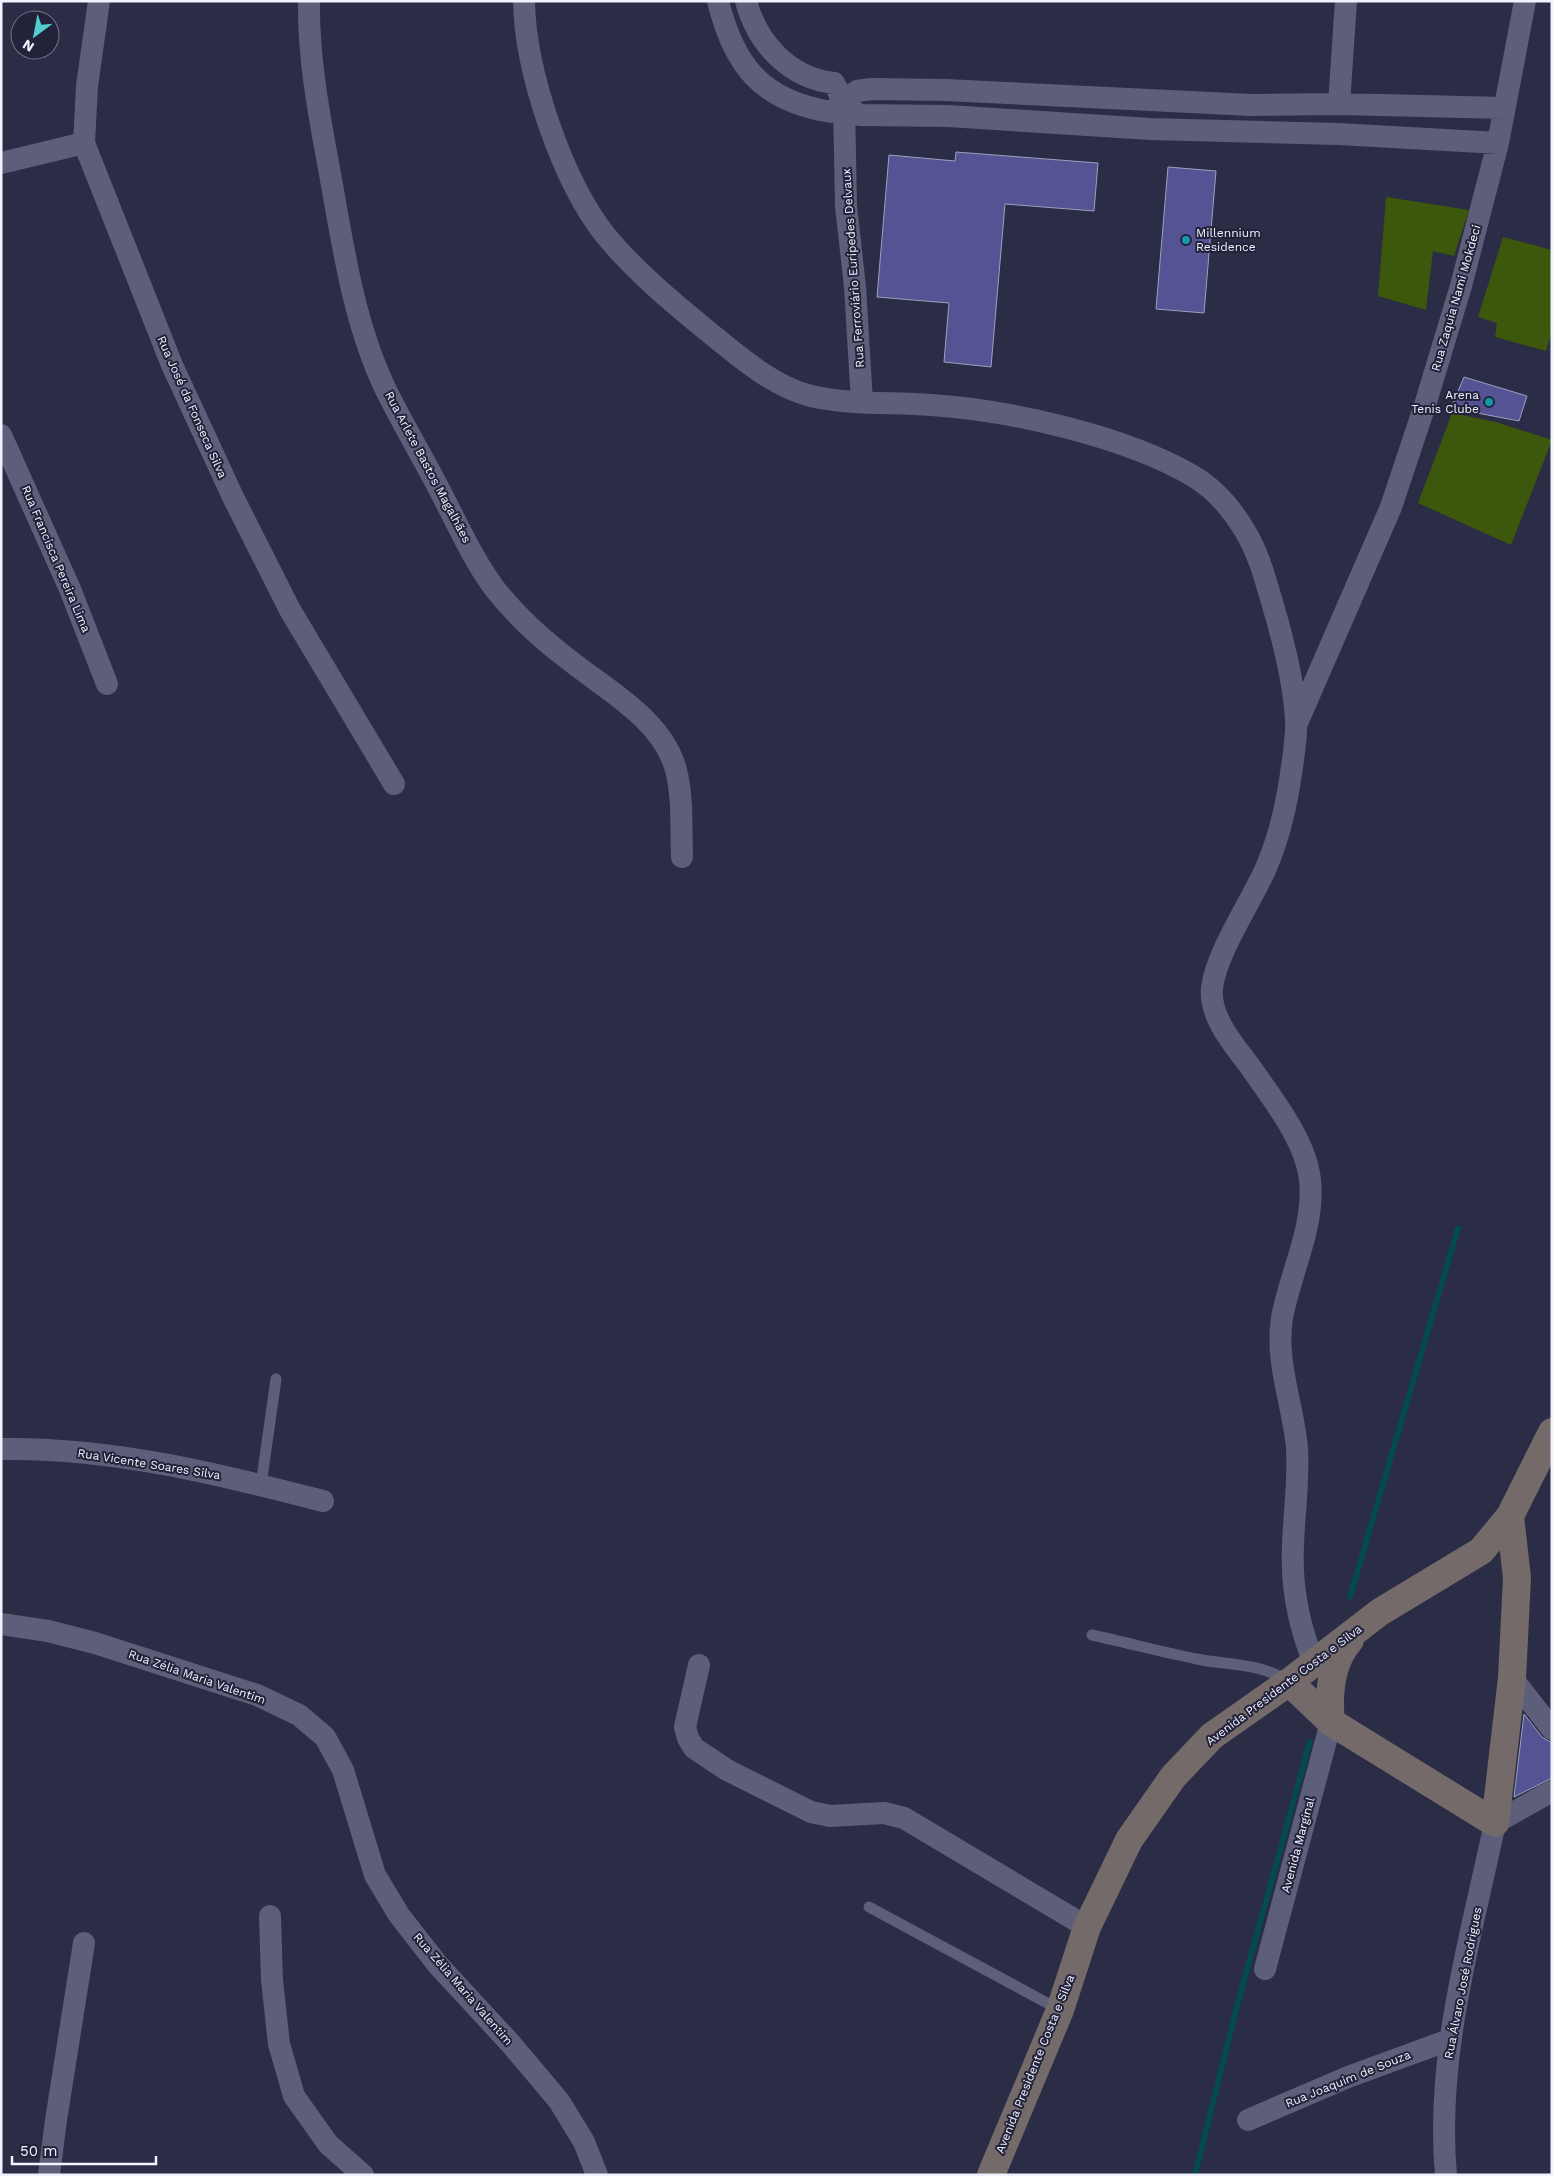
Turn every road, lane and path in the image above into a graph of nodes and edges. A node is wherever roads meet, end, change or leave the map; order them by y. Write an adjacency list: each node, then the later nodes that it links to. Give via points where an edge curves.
1 (99, 1): 12 (street, Rua José da Fonseca Silva, via 87,86)
2 (308, 1): 19 (street, Rua Arlete Bastos Magalhães, via 308,38 316,101 347,265 364,330 384,387 466,541 495,588 532,630 657,730 676,768)
3 (524, 1): 14 (street, via 534,68 550,128 575,187 605,234 657,289 762,373 807,395)
4 (718, 1): 8 (street, via 725,28 740,58 754,78 767,89 816,110 831,112)
5 (746, 1): 8 (street, via 751,20 763,41 792,69 817,81 834,83)
6 (1346, 1): 9 (street)
7 (1525, 1): 10 (street, Rua Zaquia Nami Mokdeci)
8 (844, 103): 9 (street, via 857,91 871,89 1251,105); 11 (street, via 859,115 948,116 1150,129 1340,134); 14 (street, Rua Ferroviário Eurípedes Delvaux, via 846,206 856,287)
9 (1339, 104): 10 (street)
10 (1504, 108): 11 (street, Rua Zaquia Nami Mokdeci)
11 (1498, 143): 17 (street, Rua Zaquia Nami Mokdeci, via 1458,295 1391,507)
12 (84, 144): 13 (street); 18 (street, Rua José da Fonseca Silva, via 172,365 233,497 290,610)
13 (1, 163)
14 (862, 402): 17 (street, via 937,405 1069,428 1147,454 1196,478 1228,505 1248,535 1282,635)
15 (1, 435): 16 (street, Rua Francisca Pereira Lima, via 70,589)
16 (107, 684)
17 (1297, 724): 31 (street, via 1290,783 1274,848 1219,963 1212,987 1213,1003 1220,1022 1298,1140 1310,1173 1311,1201 1282,1316 1280,1341 1296,1441 1299,1482 1292,1551 1294,1582 1304,1638)
18 (394, 784)
19 (682, 857)
20 (276, 1379): 23 (lane)
21 (1552, 1432): 25 (main road)
22 (1, 1449): 23 (street, Rua Vicente Soares Silva, via 66,1451 126,1459)
23 (261, 1485): 24 (street, Rua Vicente Soares Silva)
24 (324, 1501)
25 (1510, 1516): 26 (main road, Avenida Presidente Costa e Silva); 27 (main road, Rua Álvaro José Rodrigues)
26 (1481, 1551): 27 (main road, via 1511,1566); 29 (main road, Avenida Presidente Costa e Silva, via 1380,1612)
27 (1517, 1578): 33 (main road, Rua Álvaro José Rodrigues)
28 (1, 1624): 49 (street, Rua Zélia Maria Valentim, via 48,1631 114,1649 258,1695 299,1716 325,1737 343,1770 375,1875 400,1915 438,1964 559,2101 584,2142)
29 (1361, 1628): 31 (main road, Avenida Presidente Costa e Silva); 35 (main road, via 1337,1661 1328,1701)
30 (1092, 1635): 34 (lane, via 1204,1660 1259,1668 1274,1672)
31 (1314, 1663): 34 (main road, Avenida Presidente Costa e Silva)
32 (699, 1665): 41 (street, via 685,1727 694,1748 710,1760 811,1812 830,1816 884,1813 904,1818)
33 (1512, 1678): 36 (street); 38 (main road, Rua Álvaro José Rodrigues)
34 (1289, 1682): 35 (main road); 41 (main road, Avenida Presidente Costa e Silva, via 1212,1736 1173,1777 1129,1840)
35 (1331, 1722): 38 (main road); 43 (street, Avenida Marginal)
36 (1552, 1729)
37 (1552, 1791): 38 (street)
38 (1496, 1823): 45 (street, Rua Álvaro José Rodrigues)
39 (869, 1907): 44 (lane)
40 (270, 1916): 48 (street, via 279,2044 294,2096 328,2144)
41 (1087, 1927): 44 (main road, Avenida Presidente Costa e Silva)
42 (84, 1943): 47 (street)
43 (1265, 1969)
44 (1060, 2010): 50 (main road, Avenida Presidente Costa e Silva)
45 (1449, 2040): 46 (street, Rua Joaquim de Souza, via 1348,2077); 51 (street, Rua Álvaro José Rodrigues, via 1444,2100)
46 (1248, 2120)
47 (49, 2175)
48 (363, 2175)
49 (597, 2175)
50 (991, 2175)
51 (1446, 2175)

